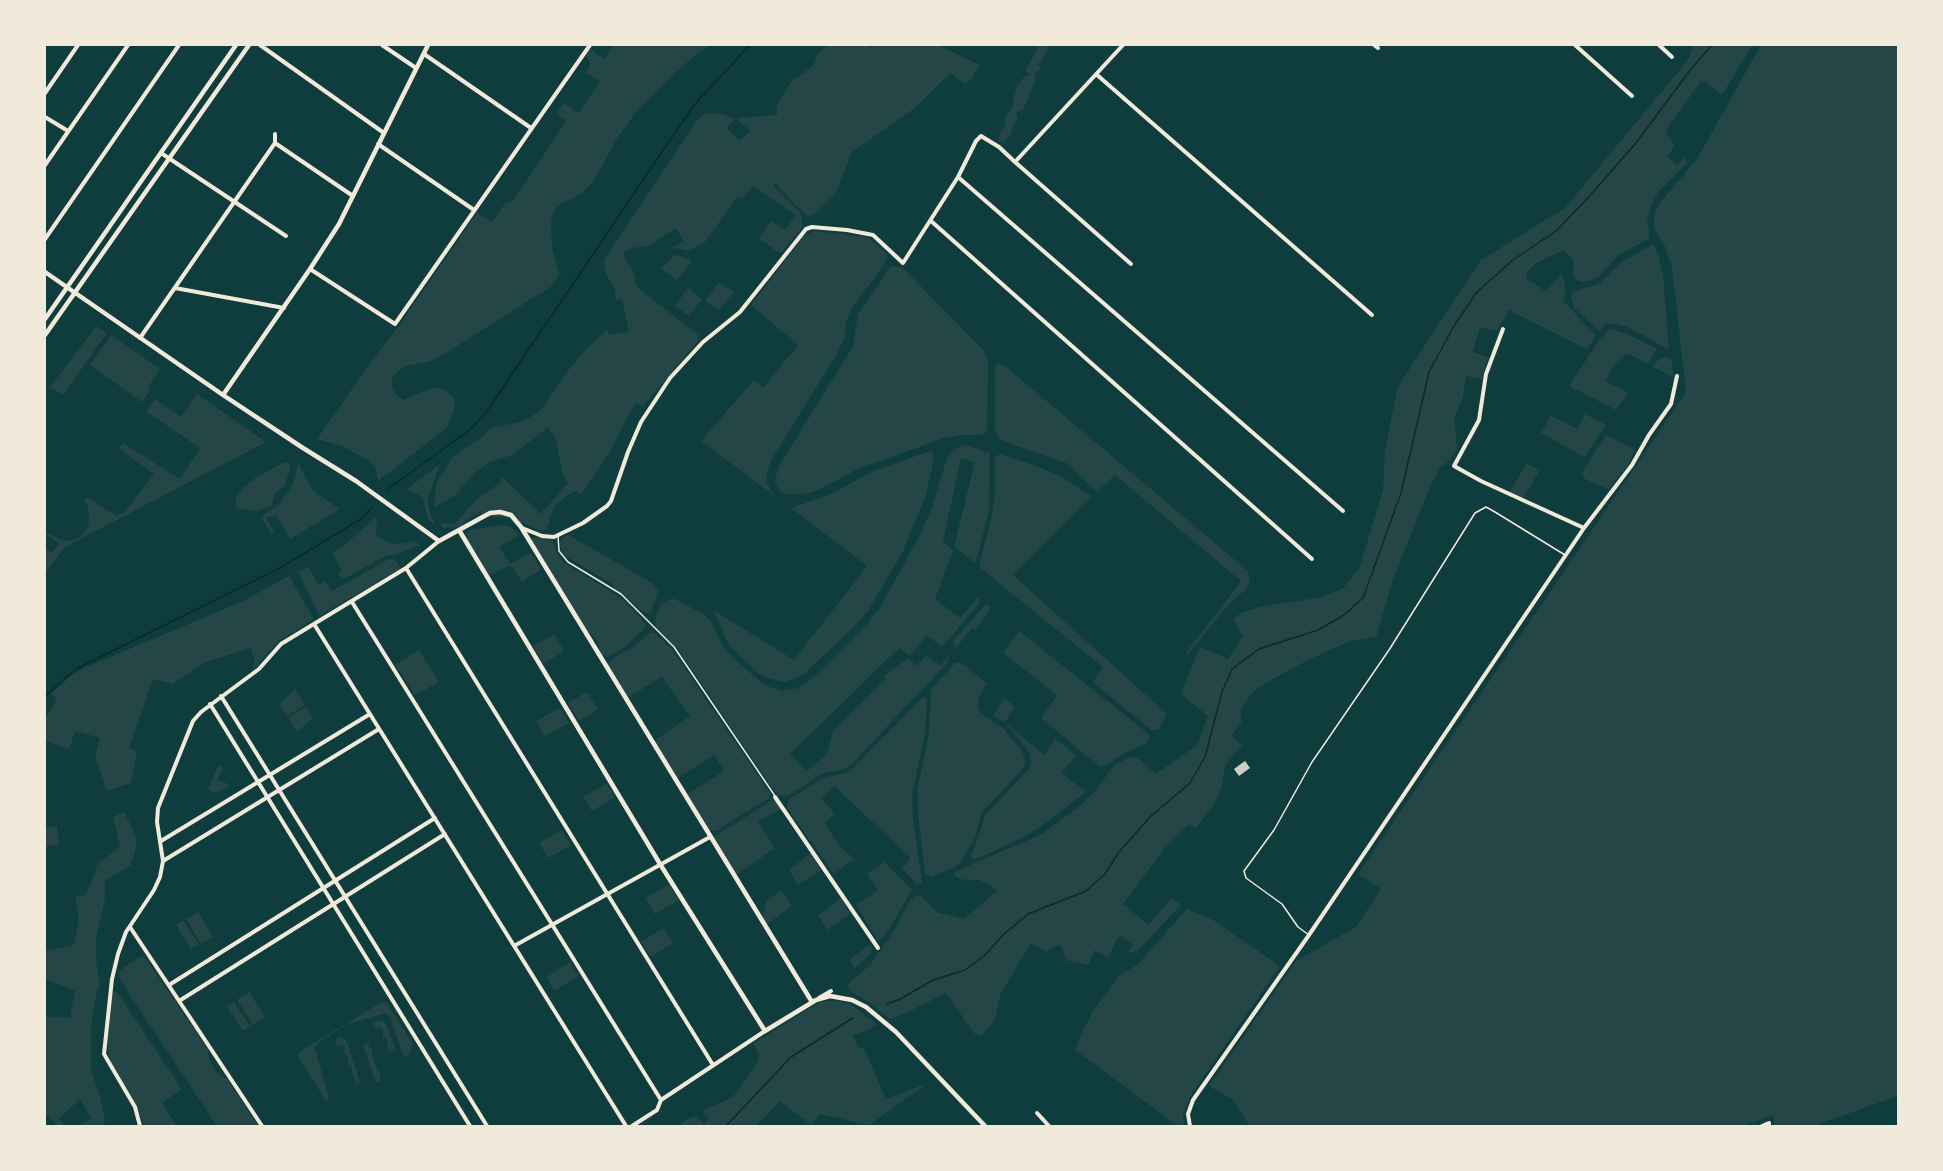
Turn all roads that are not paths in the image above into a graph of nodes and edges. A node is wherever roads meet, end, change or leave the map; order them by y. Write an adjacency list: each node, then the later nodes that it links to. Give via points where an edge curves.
1 (78, 45): 17 (street)
2 (128, 45): 21 (street)
3 (179, 45): 36 (street)
4 (236, 45): 26 (street)
5 (249, 45): 27 (street)
6 (260, 45): 22 (street)
7 (382, 45): 15 (street)
8 (428, 45): 13 (street)
9 (590, 45): 20 (street)
10 (1123, 45): 16 (street)
11 (1575, 45): 18 (street)
12 (1659, 45): 14 (street)
13 (424, 54): 15 (street); 20 (street)
14 (1672, 57)
15 (416, 68): 22 (street)
16 (1096, 74): 28 (street); 44 (street)
17 (45, 93)
18 (1632, 96)
19 (45, 117): 21 (street)
20 (531, 128): 33 (street)
21 (68, 131): 29 (street)
22 (384, 133): 25 (street)
23 (275, 134): 24 (street)
24 (275, 143): 31 (street); 32 (street)
25 (378, 144): 31 (street); 33 (street)
26 (161, 153): 27 (street); 40 (street)
27 (169, 159): 32 (street); 42 (street)
28 (1015, 162): 30 (street, via 981,136); 37 (street)
29 (45, 165)
30 (958, 177): 34 (street); 51 (street)
31 (353, 196): 38 (street)
32 (235, 203): 35 (street); 41 (street)
33 (474, 210): 38 (street, via 395,324)
34 (931, 221): 55 (street, via 903,263 873,235 812,227 801,234 740,312 703,342 670,378 641,422 607,506); 58 (street)
35 (286, 236)
36 (45, 239)
37 (1131, 264)
38 (310, 269): 43 (street)
39 (45, 272): 40 (street)
40 (67, 287): 42 (street); 45 (street)
41 (175, 288): 43 (street); 48 (street)
42 (75, 292): 47 (street); 48 (street)
43 (284, 308): 50 (street)
44 (1372, 315)
45 (45, 319)
46 (1503, 329): 53 (street, via 1486,374 1479,420 1454,466)
47 (45, 335)
48 (141, 338): 50 (street)
49 (1677, 376): 53 (street, via 1671,404 1632,465)
50 (223, 395): 56 (street, via 356,481)
51 (1343, 511)
52 (521, 527): 54 (street, via 511,515 500,512 490,513); 55 (street, via 542,536); 73 (street)
53 (1584, 528): 57 (street)
54 (459, 530): 56 (street); 76 (street)
55 (558, 536): 69 (lane, via 559,550 568,562 621,594 674,647)
56 (439, 541): 59 (street)
57 (1566, 556): 84 (street); 84 (lane, via 1486,507 1475,513 1244,871 1246,878 1282,904 1298,927)
58 (1312, 559)
59 (406, 568): 60 (street); 79 (street)
60 (352, 602): 61 (street); 82 (street)
61 (314, 624): 62 (street, via 281,644 259,669); 64 (street)
62 (221, 696): 63 (street); 66 (street)
63 (210, 704): 67 (street); 74 (street, via 193,721 160,801 157,822)
64 (370, 714): 65 (street); 66 (street)
65 (379, 729): 68 (street); 71 (street)
66 (270, 775): 67 (street); 68 (street)
67 (258, 783): 70 (street); 74 (street)
68 (280, 790): 70 (street); 77 (street)
69 (776, 797): 86 (street)
70 (267, 798): 75 (street); 78 (street)
71 (435, 818): 72 (street); 77 (street)
72 (445, 834): 80 (street); 85 (street)
73 (710, 837): 76 (street); 90 (street)
74 (161, 841): 75 (street)
75 (163, 861): 83 (street, via 154,890)
76 (660, 864): 79 (street); 91 (street)
77 (335, 881): 78 (street); 80 (street)
78 (323, 888): 81 (street); 87 (street)
79 (607, 895): 82 (street); 92 (street)
80 (345, 896): 81 (street); 99 (street)
81 (333, 904): 89 (street); 98 (street)
82 (552, 925): 85 (street); 93 (street)
83 (129, 926): 87 (street); 96 (street, via 114,968 104,1054 135,1107)
84 (1309, 935): 104 (street, via 1193,1100 1188,1114)
85 (514, 946): 100 (street)
86 (878, 948)
87 (169, 985): 89 (street)
88 (831, 991): 90 (street)
89 (179, 1000): 97 (street)
90 (814, 1001): 91 (street); 102 (street, via 845,997 866,1007 896,1032)
91 (765, 1031): 92 (street)
92 (713, 1065): 93 (street)
93 (661, 1100): 101 (street, via 657,1110)
94 (1037, 1113): 103 (street)
95 (1769, 1125): 105 (street)
96 (140, 1126)
97 (262, 1126)
98 (470, 1126)
99 (487, 1126)
100 (626, 1126)
101 (632, 1126)
102 (985, 1126)
103 (1049, 1126)
104 (1190, 1126)
105 (1762, 1126)

